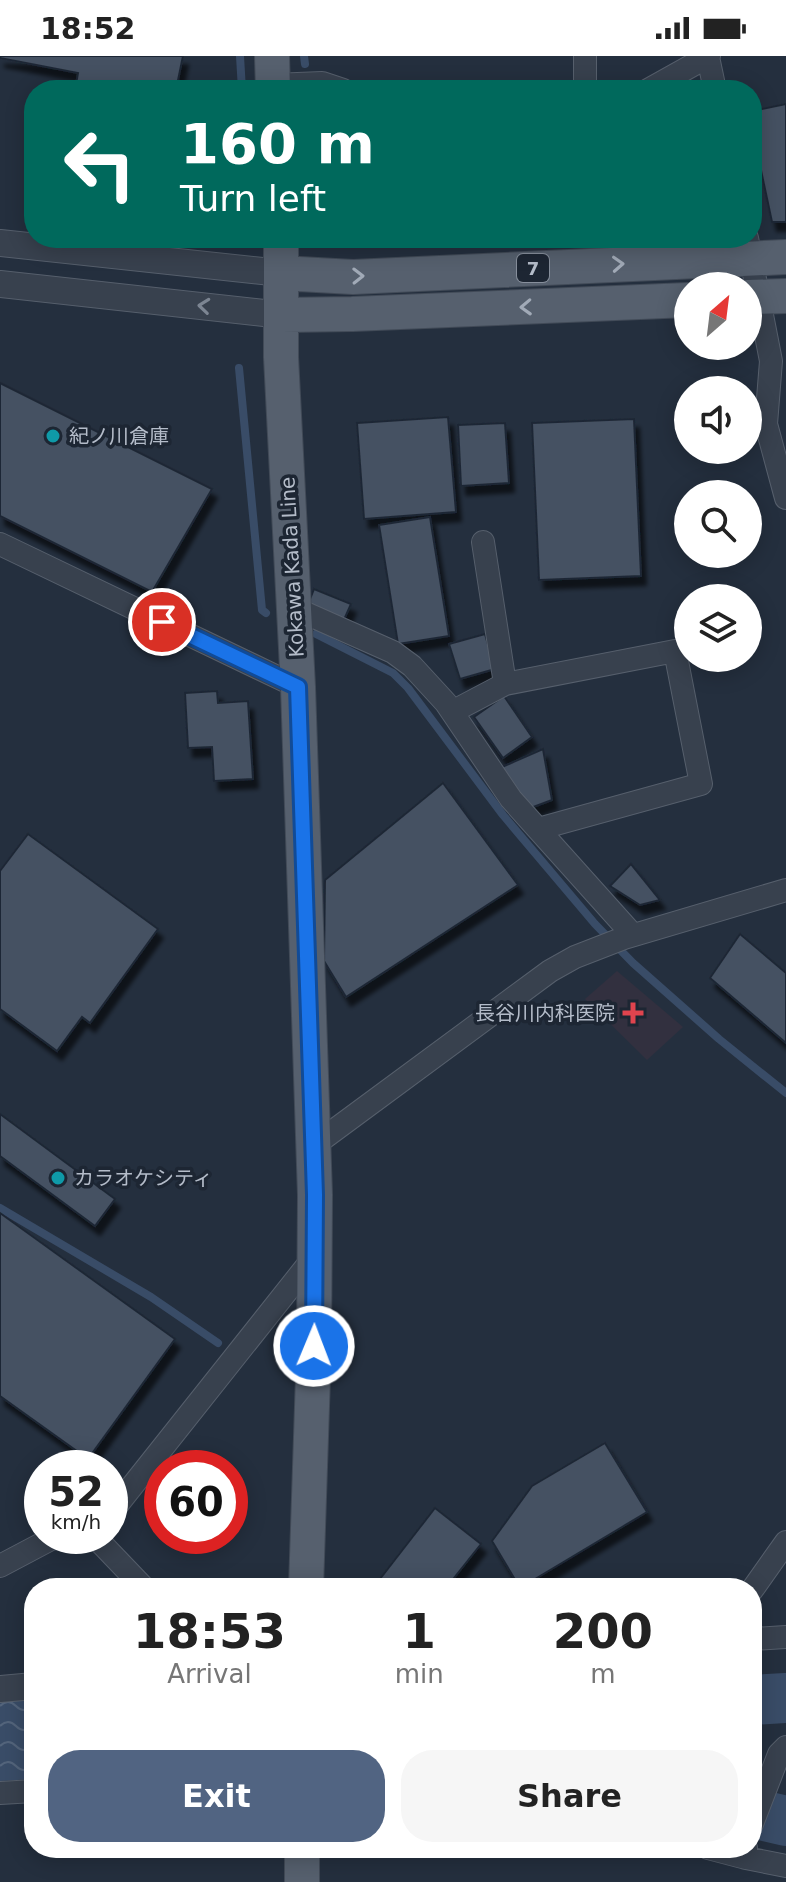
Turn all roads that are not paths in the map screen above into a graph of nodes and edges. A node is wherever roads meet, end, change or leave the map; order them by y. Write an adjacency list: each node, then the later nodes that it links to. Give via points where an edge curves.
1 (585, 56): 5 (street)
2 (698, 59): 6 (street); 7 (street)
3 (273, 77): 4 (street)
4 (298, 80)
5 (585, 80)
6 (664, 80)
7 (710, 80)
8 (0, 243): 9 (street)
9 (24, 246)
10 (47, 248): 14 (street)
11 (281, 248): 14 (main road, Kokawa Kada Line)
12 (749, 248): 13 (main road, 7); 14 (main road, 7, one-way to 12, via 353,277); 16 (street)
13 (786, 257)
14 (281, 273): 18 (main road, Kokawa Kada Line)
15 (0, 284): 18 (street, one-way to 15)
16 (764, 297): 19 (street)
17 (674, 301): 18 (main road, 7, one-way to 18)
18 (282, 315): 23 (main road, Kokawa Kada Line)
19 (778, 358): 20 (street, via 766,424)
20 (786, 498)
21 (483, 542): 24 (street)
22 (0, 544): 25 (street)
23 (294, 608): 25 (main road, Kokawa Kada Line); 26 (street, via 393,652)
24 (505, 684): 26 (street); 27 (street, via 675,651 701,784)
25 (298, 687): 30 (main road, Kokawa Kada Line)
26 (452, 712): 27 (street)
27 (538, 829): 29 (street)
28 (786, 890): 29 (street)
29 (621, 939): 30 (street, via 550,971)
30 (313, 1146): 31 (main road, Kokawa Kada Line)
31 (315, 1256): 32 (street); 38 (main road, Kokawa Kada Line)
32 (128, 1491)
33 (786, 1542): 39 (street)
34 (24, 1553): 36 (street)
35 (111, 1554): 37 (street)
36 (0, 1566)
37 (134, 1578)
38 (306, 1578)
39 (760, 1578)
40 (786, 1637): 41 (street)
41 (762, 1638)
42 (24, 1687): 43 (street)
43 (0, 1689)
44 (786, 1747): 47 (street)
45 (24, 1792): 46 (street)
46 (0, 1793)
47 (762, 1797)
48 (302, 1858): 51 (main road)
49 (761, 1858): 50 (street)
50 (786, 1866)
51 (302, 1882)

